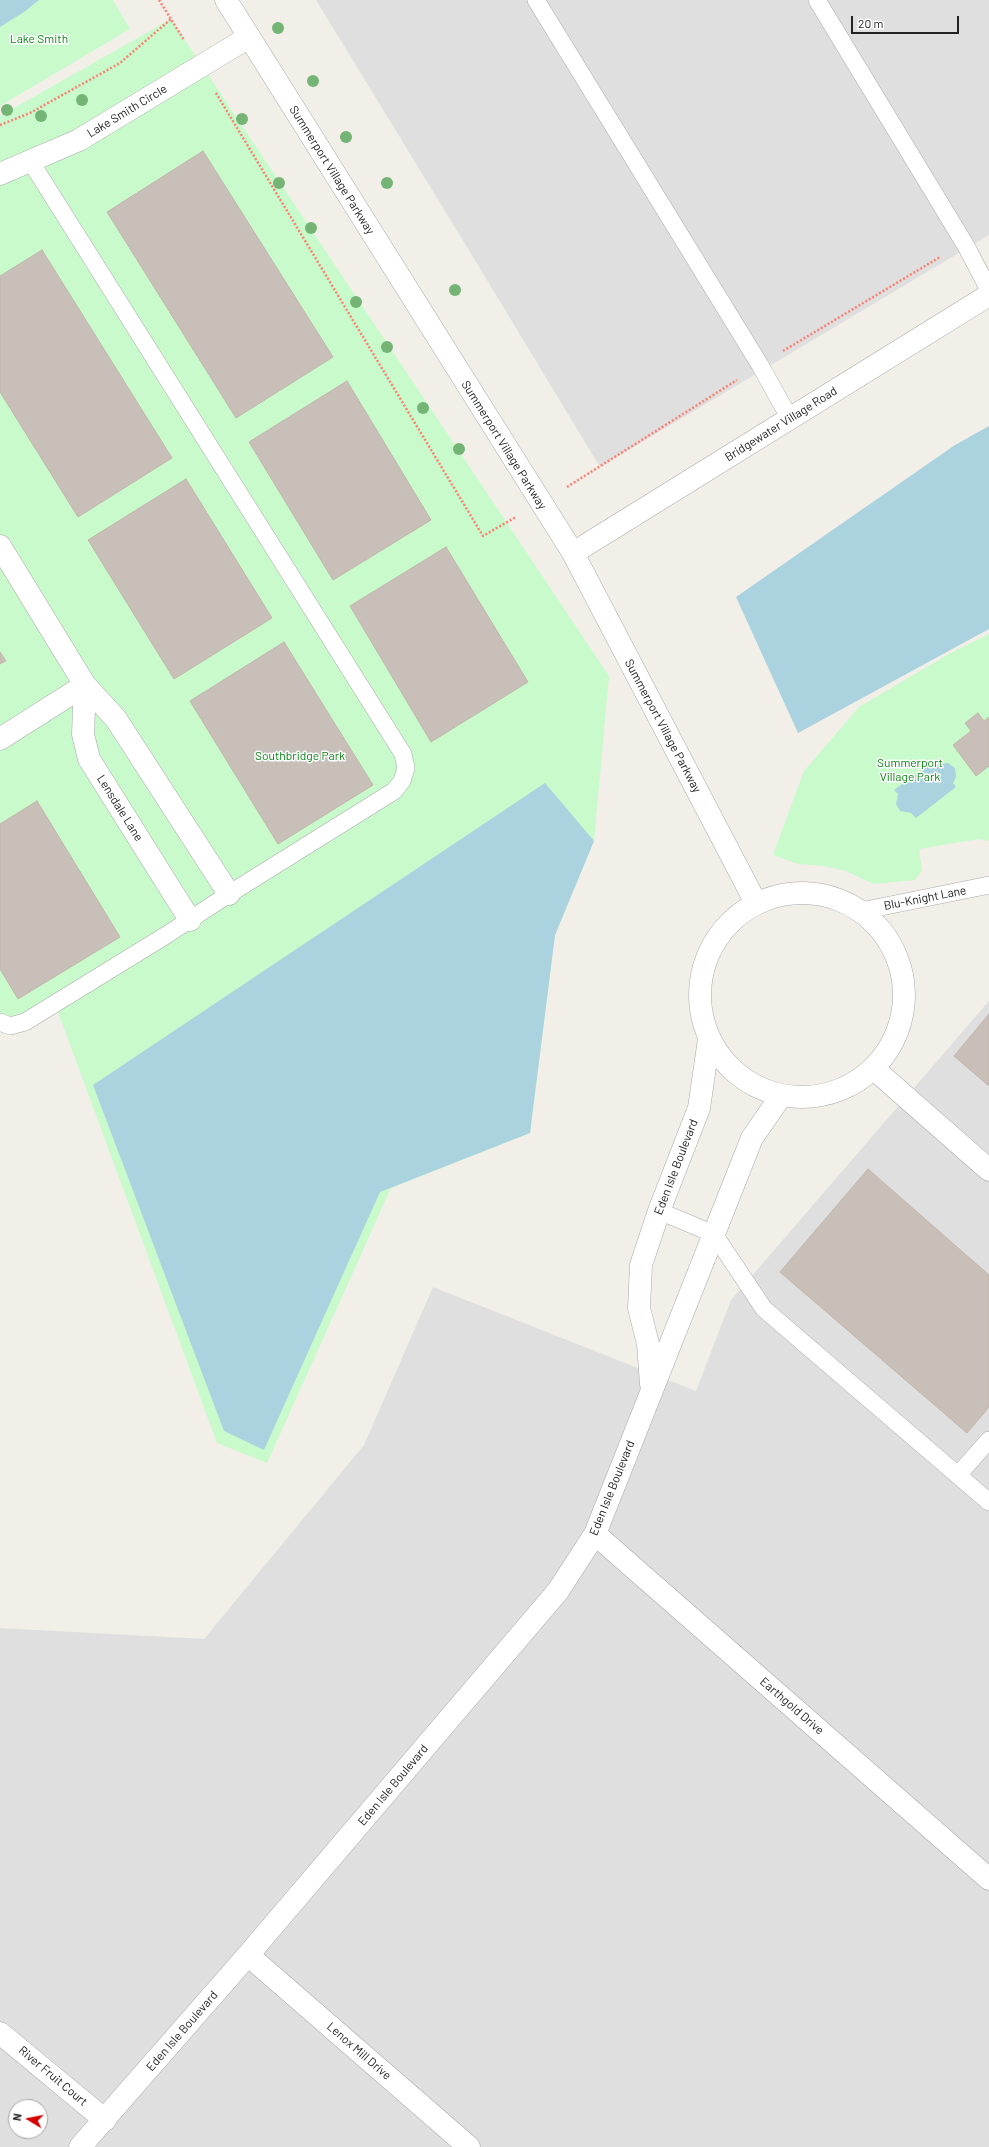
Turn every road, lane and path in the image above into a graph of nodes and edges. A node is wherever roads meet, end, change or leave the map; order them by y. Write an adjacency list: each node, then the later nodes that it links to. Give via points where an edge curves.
1 (159, 0): 5 (path)
2 (226, 0): 6 (street, Summerport Village Parkway)
3 (536, 0): 13 (lane)
4 (817, 0): 11 (lane, via 966,246)
5 (171, 19): 7 (path); 8 (path, via 120,63 30,113)
6 (249, 37): 7 (street, Lake Smith Circle); 14 (street, Summerport Village Parkway)
7 (200, 67): 9 (street, Lake Smith Circle, via 79,140); 14 (path, via 483,536)
8 (0, 125)
9 (31, 162): 10 (street, Lake Smith Circle); 20 (lane, via 402,754 406,768 402,781 394,791)
10 (0, 174)
11 (989, 290)
12 (989, 295): 13 (street, Bridgewater Village Road)
13 (790, 419): 16 (street, Bridgewater Village Road)
14 (540, 503): 16 (street, Summerport Village Parkway)
15 (0, 546): 17 (street)
16 (573, 553): 21 (street, Summerport Village Parkway)
17 (86, 684): 18 (street); 20 (street, via 116,719); 23 (street, Lensdale Lane, via 83,734 89,759)
18 (0, 738)
19 (989, 885): 22 (lane, Blu-Knight Lane)
20 (229, 894): 23 (lane)
21 (756, 903): 22 (street, via 782,894 810,893 837,898); 25 (street, via 725,928 705,962 700,1000)
22 (861, 911): 26 (street, via 887,937 902,969 904,1005 895,1040)
23 (190, 920): 24 (lane, via 25,1022 10,1026)
24 (0, 1022)
25 (709, 1039): 27 (street, via 738,1076); 29 (street, Eden Isle Boulevard, via 699,1108)
26 (874, 1069): 27 (street, via 847,1088 814,1098); 28 (street)
27 (781, 1096): 30 (street, Eden Isle Boulevard, via 752,1138)
28 (989, 1170)
29 (659, 1211): 30 (lane); 31 (street, Eden Isle Boulevard, via 641,1264 639,1308 648,1344)
30 (714, 1234): 31 (street, Eden Isle Boulevard); 33 (lane, via 764,1309)
31 (652, 1390): 35 (street, Eden Isle Boulevard)
32 (989, 1440): 33 (lane)
33 (958, 1475): 34 (lane)
34 (989, 1502)
35 (595, 1534): 36 (street, Earthgold Drive); 37 (street, Eden Isle Boulevard, via 558,1591)
36 (989, 1878)
37 (248, 1955): 39 (street, Eden Isle Boulevard); 41 (street, Lenox Mill Drive)
38 (0, 2033): 39 (street, River Fruit Court)
39 (104, 2120): 40 (street, Eden Isle Boulevard)
40 (80, 2147)
41 (469, 2147)

